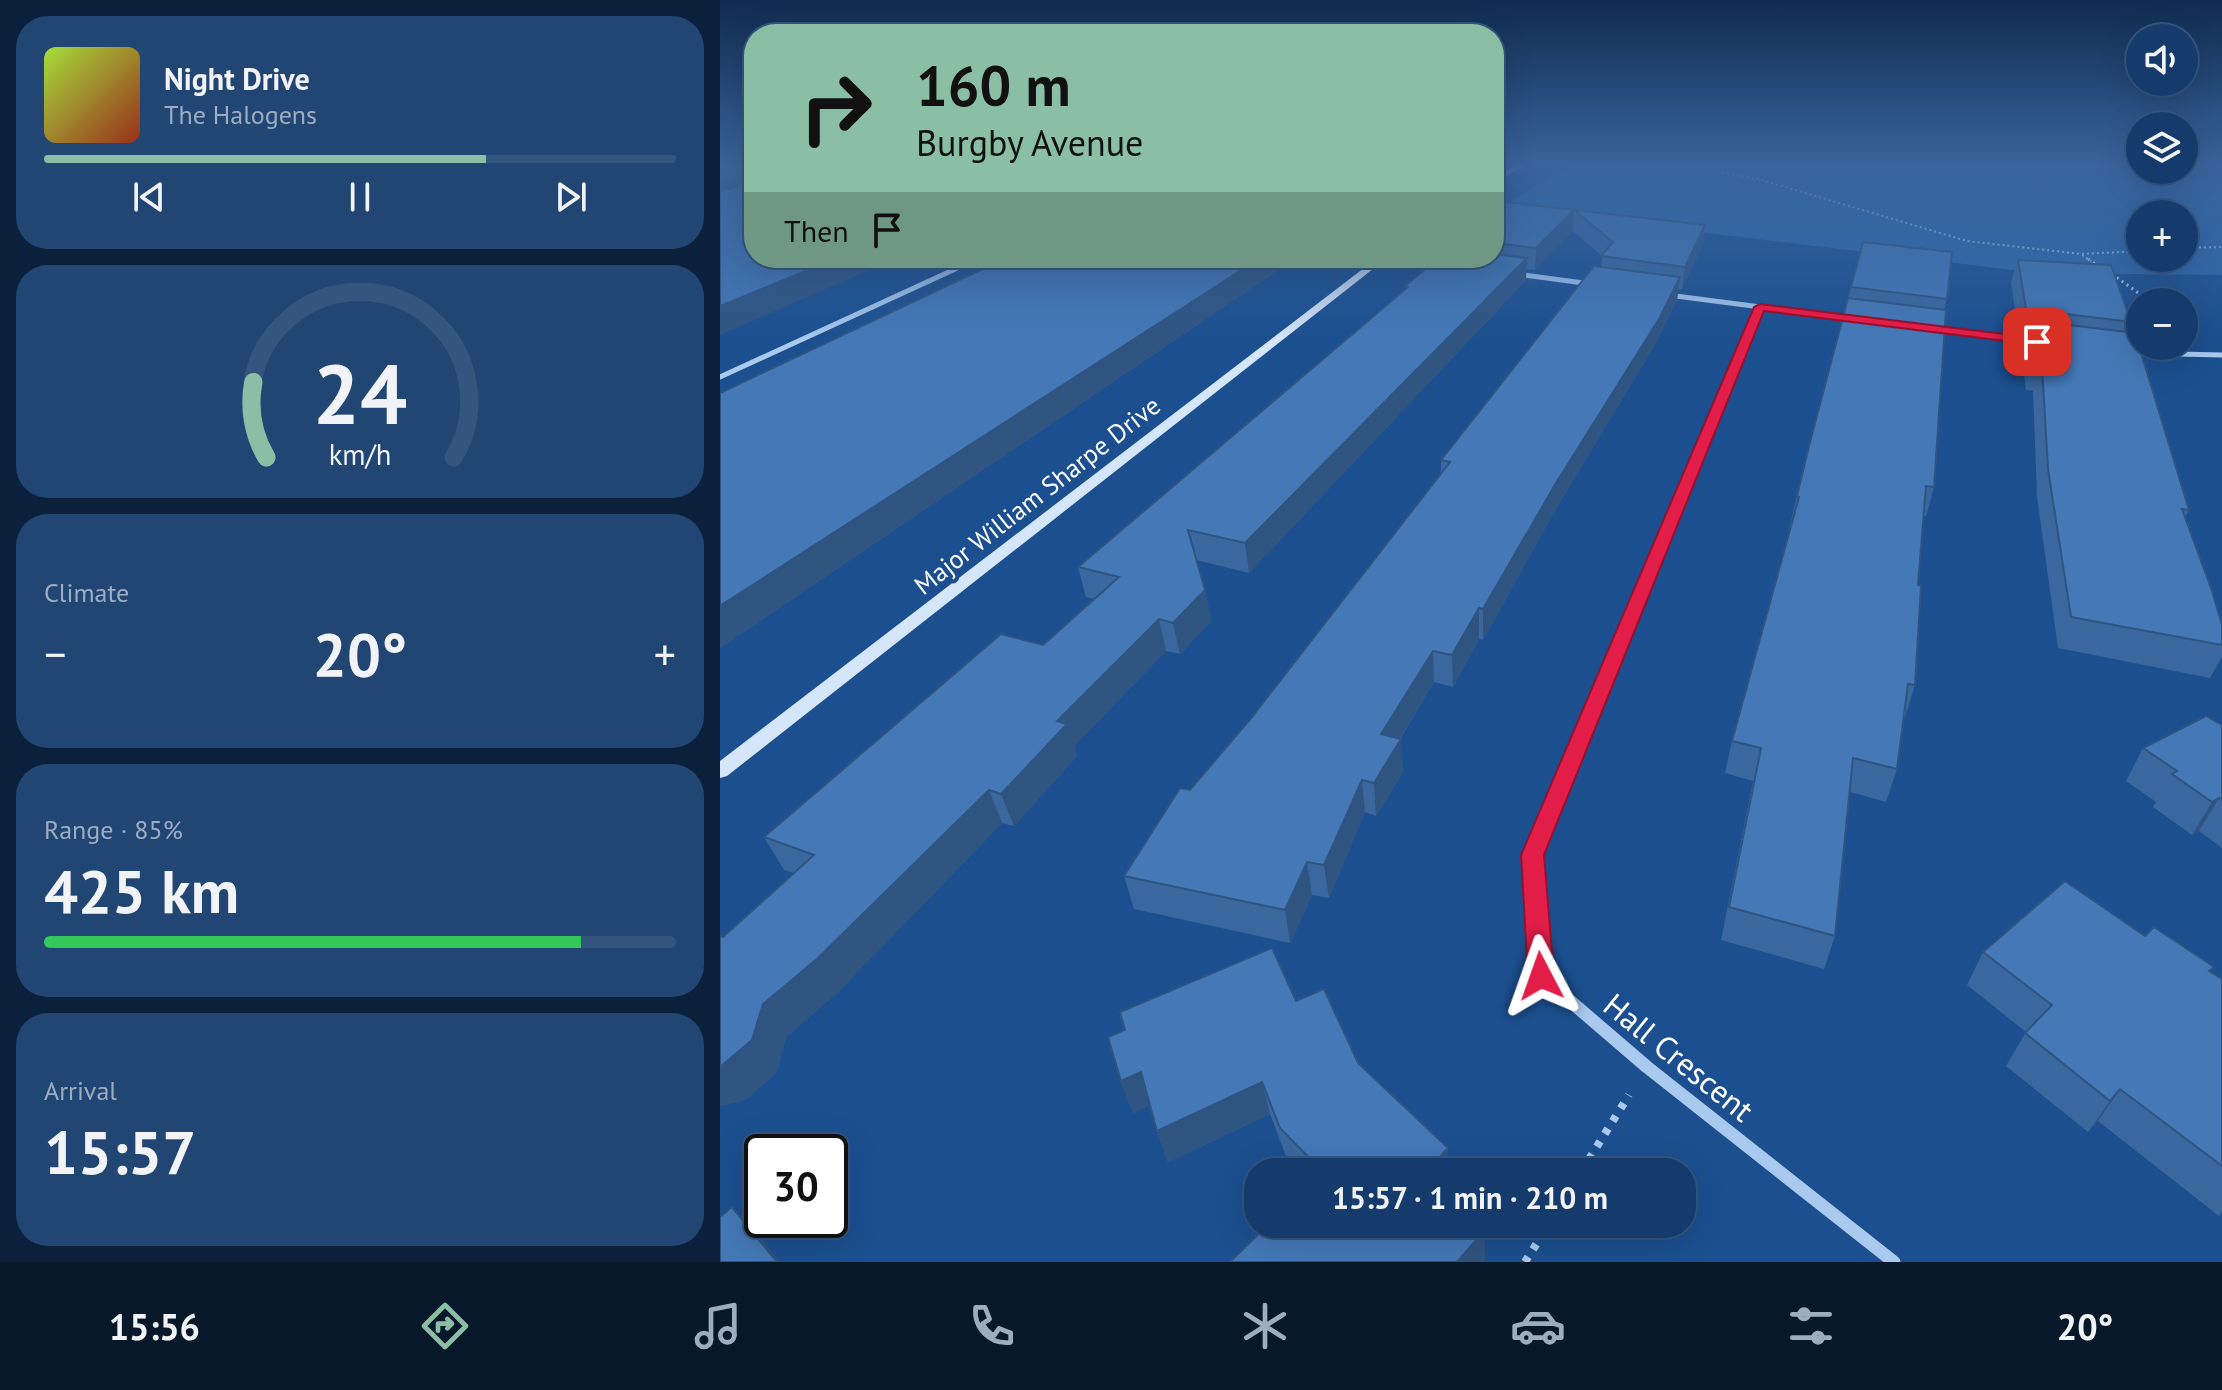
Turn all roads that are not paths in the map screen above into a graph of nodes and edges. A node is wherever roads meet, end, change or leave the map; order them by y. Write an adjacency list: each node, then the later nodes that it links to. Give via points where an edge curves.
1 (957, 268): 14 (street)
2 (1370, 268): 15 (street, Major William Sharpe Drive)
3 (1502, 272): 4 (street)
4 (1593, 284)
5 (1654, 293): 6 (street)
6 (1760, 307): 7 (street); 16 (street, Hall Crescent, via 1533,855 1541,976)
7 (1868, 321)
8 (1930, 328): 9 (street)
9 (2037, 342)
10 (2198, 355): 11 (street)
11 (2214, 355): 12 (street); 13 (street)
12 (2222, 355)
13 (2222, 363)
14 (720, 377)
15 (720, 771)
16 (1894, 1262)

